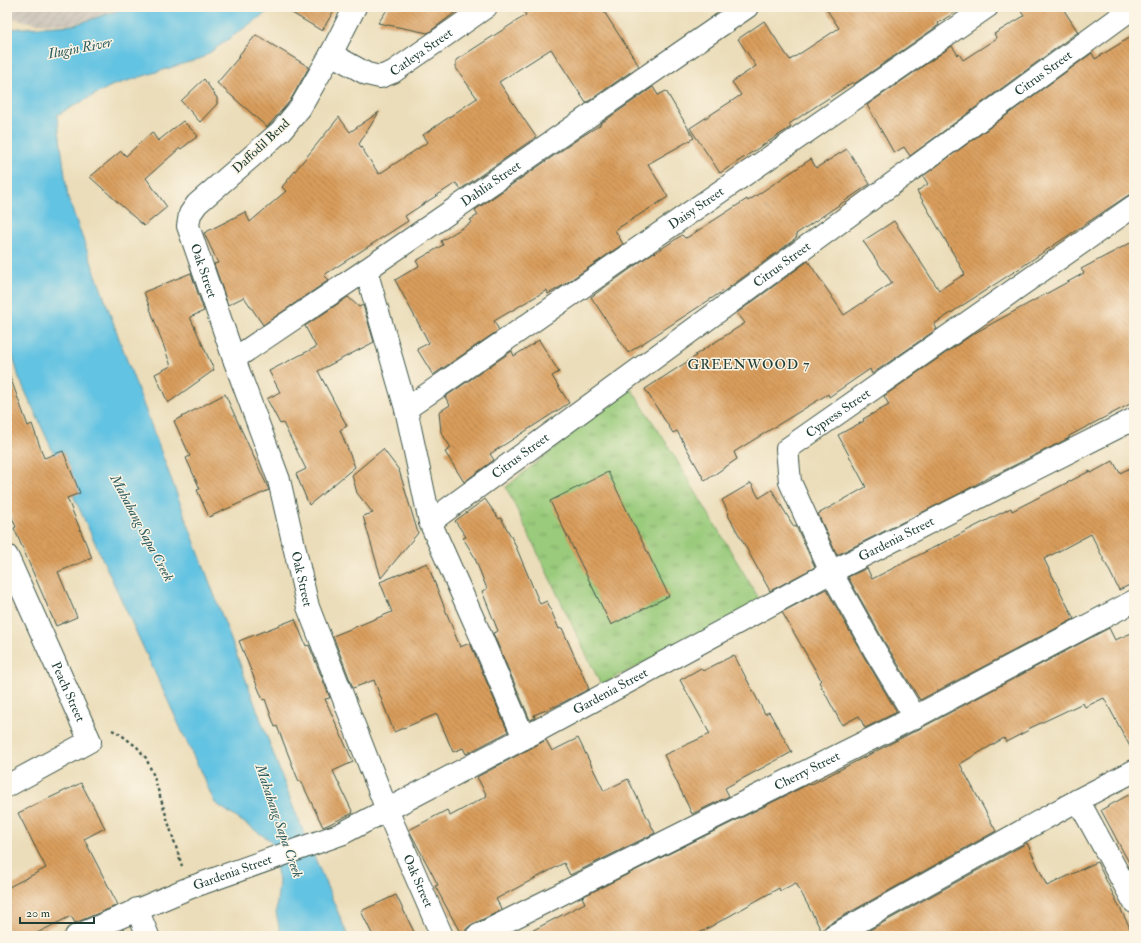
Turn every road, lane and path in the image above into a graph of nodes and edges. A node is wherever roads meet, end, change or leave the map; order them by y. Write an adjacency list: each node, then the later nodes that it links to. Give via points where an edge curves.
1 (355, 7): 6 (street, Daffodil Bend)
2 (486, 7): 6 (street, Catleya Street, via 393,72 380,78 367,74)
3 (747, 7): 9 (street, Dahlia Street)
4 (987, 7): 11 (street, Daisy Street)
5 (1134, 7): 13 (street, Citrus Street)
6 (331, 54): 8 (street, Daffodil Bend, via 300,108 281,131 197,204)
7 (1134, 206): 15 (street, Cypress Street, via 787,449 790,482)
8 (190, 214): 10 (street, Oak Street, via 188,226)
9 (366, 270): 10 (street, Dahlia Street); 11 (street)
10 (234, 359): 23 (street, Oak Street, via 279,480 308,607)
11 (406, 409): 13 (street)
12 (1134, 419): 15 (street, Gardenia Street)
13 (430, 522): 19 (street)
14 (7, 556): 18 (street, Peach Street)
15 (831, 572): 17 (street, Cypress Street); 19 (street, Gardenia Street)
16 (1134, 601): 17 (street, Cherry Street)
17 (915, 716): 30 (street, Cherry Street)
18 (83, 726): 21 (street, Peach Street, via 90,741); 24 (path, via 108,728 120,734 137,746 146,758)
19 (524, 738): 23 (street, Gardenia Street)
20 (1134, 771): 22 (street)
21 (7, 786)
22 (1078, 800): 25 (street); 31 (street)
23 (387, 810): 24 (street, Gardenia Street, via 341,834); 29 (street, Oak Street)
24 (189, 888): 26 (street, Gardenia Street)
25 (1134, 902)
26 (137, 909): 27 (street, Gardenia Street); 28 (street)
27 (76, 936)
28 (148, 936)
29 (442, 936)
30 (477, 936)
31 (833, 936)

